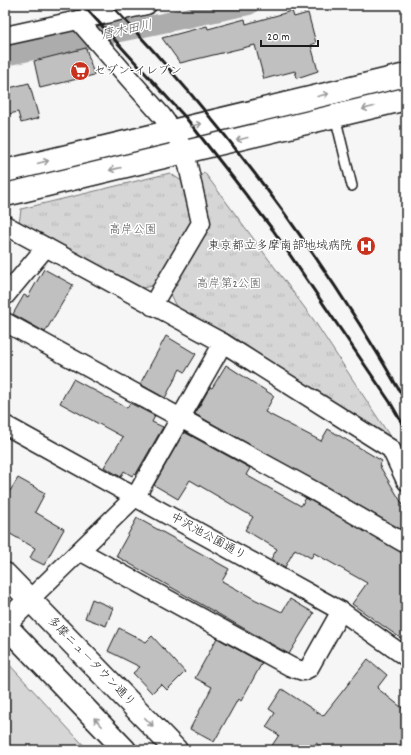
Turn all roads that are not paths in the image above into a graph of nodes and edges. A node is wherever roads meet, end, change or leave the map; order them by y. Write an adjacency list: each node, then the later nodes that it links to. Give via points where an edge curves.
1 (147, 5): 2 (street)
2 (81, 24): 3 (street); 7 (street)
3 (5, 36)
4 (406, 75): 7 (main road, one-way to 4)
5 (406, 99): 6 (main road, one-way to 6)
6 (335, 116): 8 (main road, one-way to 8); 10 (lane)
7 (173, 131): 8 (street); 9 (main road, one-way to 7)
8 (185, 152): 11 (main road, one-way to 11); 15 (street, via 201,223)
9 (5, 171)
10 (352, 186)
11 (5, 195)
12 (5, 225): 13 (street)
13 (46, 247): 14 (street); 15 (street)
14 (5, 296)
15 (152, 306): 17 (street)
16 (5, 322): 18 (street)
17 (223, 343): 18 (street); 20 (street, via 391,449)
18 (180, 417): 21 (street); 22 (street)
19 (5, 425): 21 (street, 中沢池公園通り)
20 (406, 481)
21 (136, 496): 23 (street); 26 (street, 中沢池公園通り)
22 (406, 544)
23 (80, 551): 25 (street); 26 (street, via 291,667 303,671 314,661)
24 (5, 574): 25 (main road, 多摩ニュータウン通り)
25 (30, 599): 27 (main road); 30 (main road, 多摩ニュータウン通り, one-way to 30)
26 (341, 611): 28 (street, 中沢池公園通り)
27 (5, 624): 29 (main road, one-way to 27)
28 (406, 657)
29 (125, 750)
30 (176, 750)

